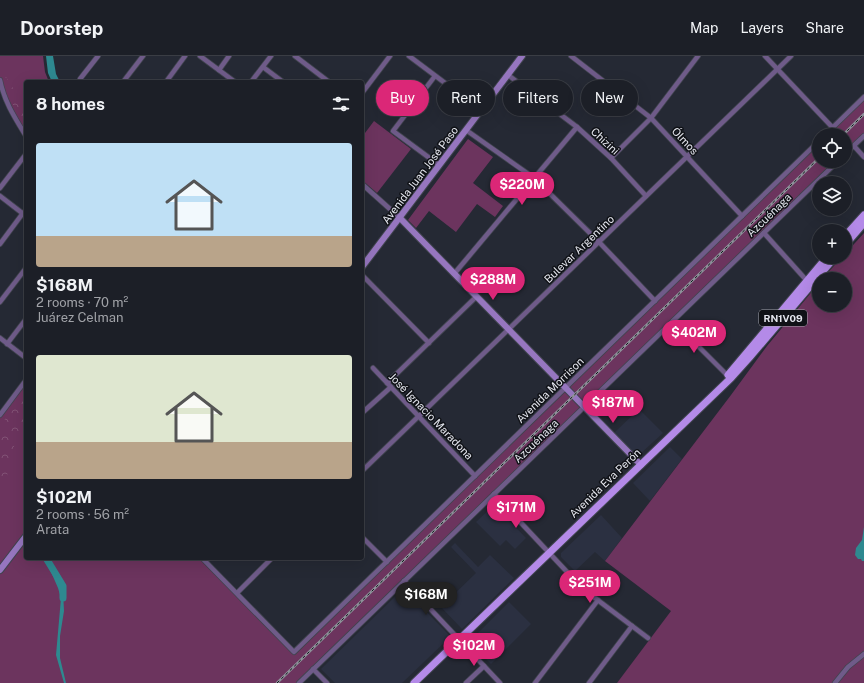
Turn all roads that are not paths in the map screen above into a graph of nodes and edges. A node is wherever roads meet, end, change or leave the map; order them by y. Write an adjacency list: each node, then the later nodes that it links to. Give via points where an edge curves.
1 (98, 56): 21 (street)
2 (143, 56): 22 (street)
3 (185, 56): 23 (street)
4 (200, 56): 17 (street)
5 (229, 56): 17 (street)
6 (271, 56): 15 (street)
7 (294, 56): 27 (street)
8 (390, 56): 29 (street)
9 (409, 56): 19 (street)
10 (522, 56): 18 (street, Avenida Juan José Paso)
11 (571, 56): 33 (street, Ólmos)
12 (698, 56): 33 (street)
13 (765, 56): 16 (street)
14 (791, 56): 16 (street, Bulevar Argentino)
15 (263, 67): 25 (street); 26 (street)
16 (777, 69): 35 (street); 41 (street, Bulevar Argentino)
17 (218, 70): 24 (street)
18 (508, 75): 30 (street, Avenida Juan José Paso); 34 (street, Chizini)
19 (435, 76): 28 (street); 45 (street, via 393,131)
20 (0, 80): 37 (street, via 4,98)
21 (82, 80)
22 (125, 80)
23 (167, 80)
24 (232, 80)
25 (253, 80)
26 (280, 80)
27 (326, 80)
28 (440, 80)
29 (364, 90)
30 (495, 92)
31 (864, 97): 35 (street)
32 (476, 116): 36 (street, Avenida Juan José Paso)
33 (651, 118): 41 (street, Ólmos); 44 (street)
34 (577, 127): 44 (street, Chizini); 47 (street)
35 (833, 128)
36 (466, 130): 45 (street, Avenida Juan José Paso); 47 (street)
37 (24, 133)
38 (864, 136): 39 (street)
39 (854, 146): 43 (street)
40 (812, 148): 54 (street, Avenida Morrison)
41 (687, 156): 51 (street, Bulevar Argentino); 54 (street, Ólmos)
42 (24, 157): 49 (street)
43 (864, 157)
44 (611, 158): 51 (street, Chizini)
45 (439, 165): 55 (street, Avenida Juan José Paso)
46 (831, 168): 58 (street, Azcuénaga)
47 (534, 178): 60 (street); 66 (street)
48 (364, 186): 55 (street)
49 (0, 188)
50 (0, 196): 52 (street)
51 (646, 196): 60 (street, Bulevar Argentino)
52 (24, 215): 61 (street)
53 (864, 215): 57 (main road)
54 (742, 216): 70 (street, Avenida Morrison)
55 (400, 218): 62 (street, Avenida Juan José Paso); 66 (street)
56 (864, 223): 59 (main road)
57 (852, 228)
58 (764, 233): 68 (street); 72 (street, Azcuénaga)
59 (852, 237)
60 (599, 242): 70 (street); 74 (street, Bulevar Argentino)
61 (0, 244)
62 (365, 259)
63 (822, 264): 68 (main road, Avenida Eva Perón / RN1V09)
64 (828, 264): 68 (main road, Avenida Eva Perón / RN1V09)
65 (24, 271): 71 (street)
66 (454, 274): 69 (street)
67 (364, 277): 76 (street)
68 (809, 283): 80 (main road, Avenida Eva Perón / RN1V09)
69 (476, 297): 74 (street); 76 (street)
70 (655, 301): 83 (street, Avenida Morrison)
71 (0, 302)
72 (673, 321): 80 (street); 84 (street, Azcuénaga)
73 (24, 322): 77 (street)
74 (508, 330): 83 (street); 87 (street, Bulevar Argentino)
75 (0, 338): 77 (street)
76 (429, 343): 82 (street)
77 (7, 344): 78 (street)
78 (24, 357)
79 (373, 368): 82 (street, José Ignacio Maradona)
80 (729, 376): 88 (main road, Avenida Eva Perón / RN1V09)
81 (24, 383): 86 (street)
82 (389, 385): 85 (street); 87 (street, José Ignacio Maradona)
83 (565, 388): 84 (street); 90 (street, Avenida Morrison)
84 (584, 407): 88 (street); 91 (street, Azcuénaga)
85 (364, 411)
86 (0, 415)
87 (419, 416): 89 (street, Bulevar Argentino); 90 (street, José Ignacio Maradona)
88 (641, 465): 94 (main road, Avenida Eva Perón / RN1V09)
89 (364, 469)
90 (475, 476): 97 (street, Avenida Morrison)
91 (494, 494): 94 (street); 99 (street, Azcuénaga)
92 (24, 539): 98 (street)
93 (364, 539): 97 (street)
94 (549, 552): 101 (street); 104 (main road, Avenida Eva Perón / RN1V09)
95 (204, 560): 100 (street)
96 (270, 560): 100 (street)
97 (386, 562): 100 (street, Avenida Morrison, via 294,652)
98 (0, 570)
99 (404, 581): 104 (street); 107 (street, Azcuénaga)
100 (237, 593)
101 (598, 600): 102 (street); 113 (street)
102 (632, 626): 103 (street); 114 (street)
103 (648, 638)
104 (459, 639): 106 (street); 110 (main road, Avenida Eva Perón / RN1V09)
105 (864, 654): 115 (street, via 848,667)
106 (484, 666): 111 (street); 112 (street)
107 (313, 669): 108 (street, Azcuénaga); 109 (street)
108 (299, 683)
109 (327, 683)
110 (414, 683)
111 (466, 683)
112 (500, 683)
113 (536, 683)
114 (589, 683)
115 (835, 683)

